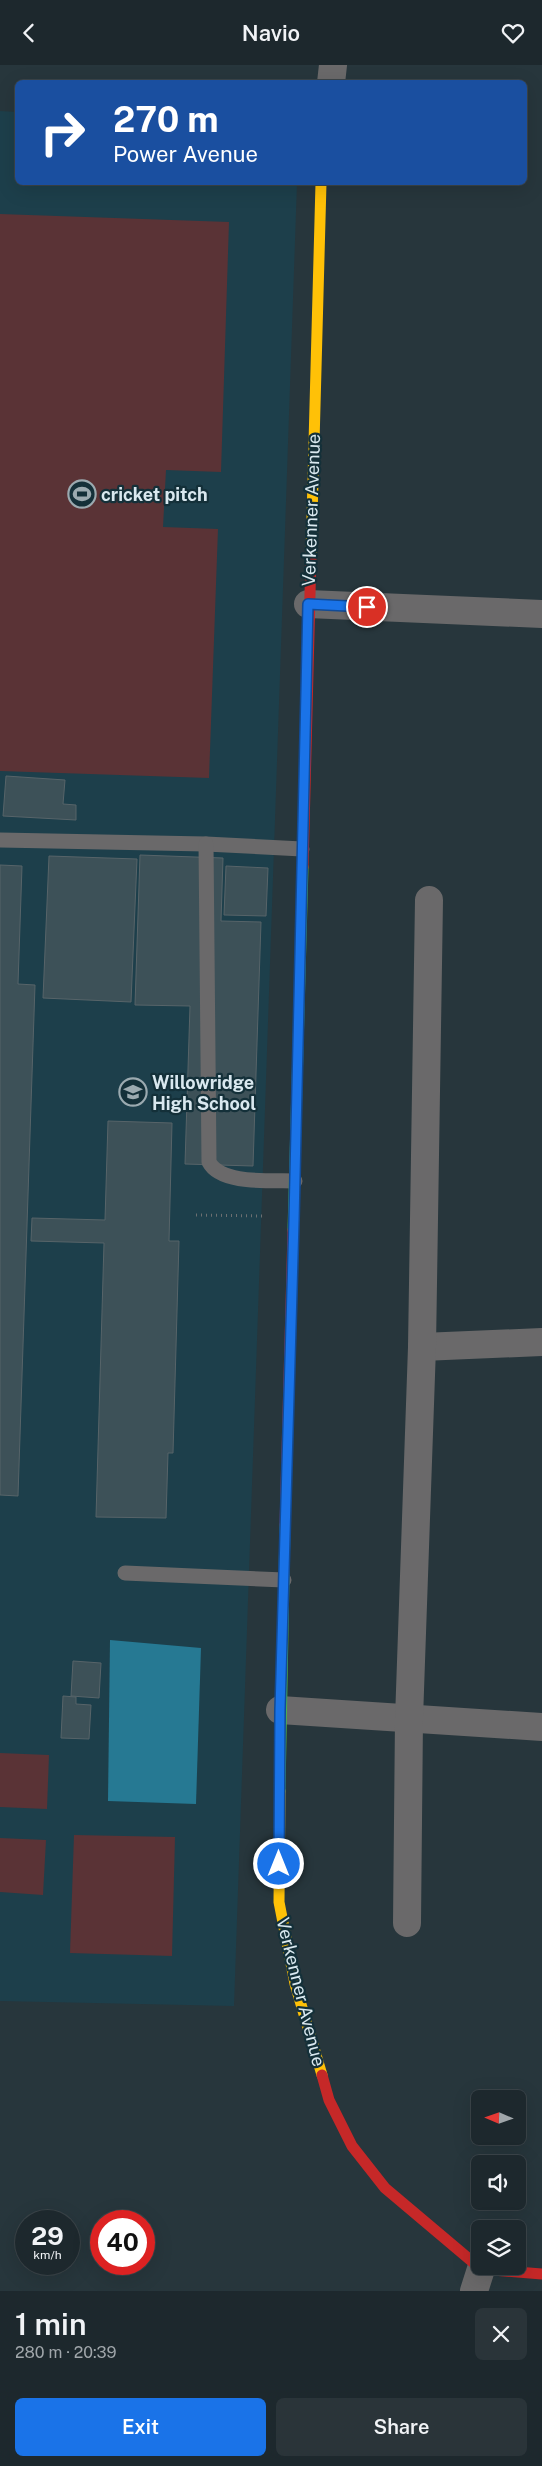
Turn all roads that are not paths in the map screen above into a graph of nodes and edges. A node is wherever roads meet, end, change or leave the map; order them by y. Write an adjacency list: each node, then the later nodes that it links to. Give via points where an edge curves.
1 (333, 65): 2 (street)
2 (331, 80)
3 (321, 185): 4 (street, Verkenner Avenue)
4 (308, 604): 5 (street); 8 (street, Verkenner Avenue)
5 (542, 614)
6 (0, 840): 7 (lane)
7 (206, 844): 8 (lane); 10 (lane, via 209,1161 213,1169 225,1175 253,1180)
8 (302, 849): 10 (street, Verkenner Avenue)
9 (428, 900): 12 (street)
10 (295, 1181): 14 (street, Verkenner Avenue)
11 (542, 1343): 12 (street)
12 (422, 1347): 16 (street)
13 (125, 1573): 14 (lane)
14 (284, 1580): 15 (street, Verkenner Avenue)
15 (280, 1710): 16 (street); 20 (street, Verkenner Avenue, via 279,1902 295,1984 329,2100 352,2146 385,2188)
16 (409, 1719): 17 (street); 18 (street)
17 (542, 1727)
18 (407, 1923)
19 (542, 2275): 20 (street, Verkenner Avenue)
20 (478, 2280)

